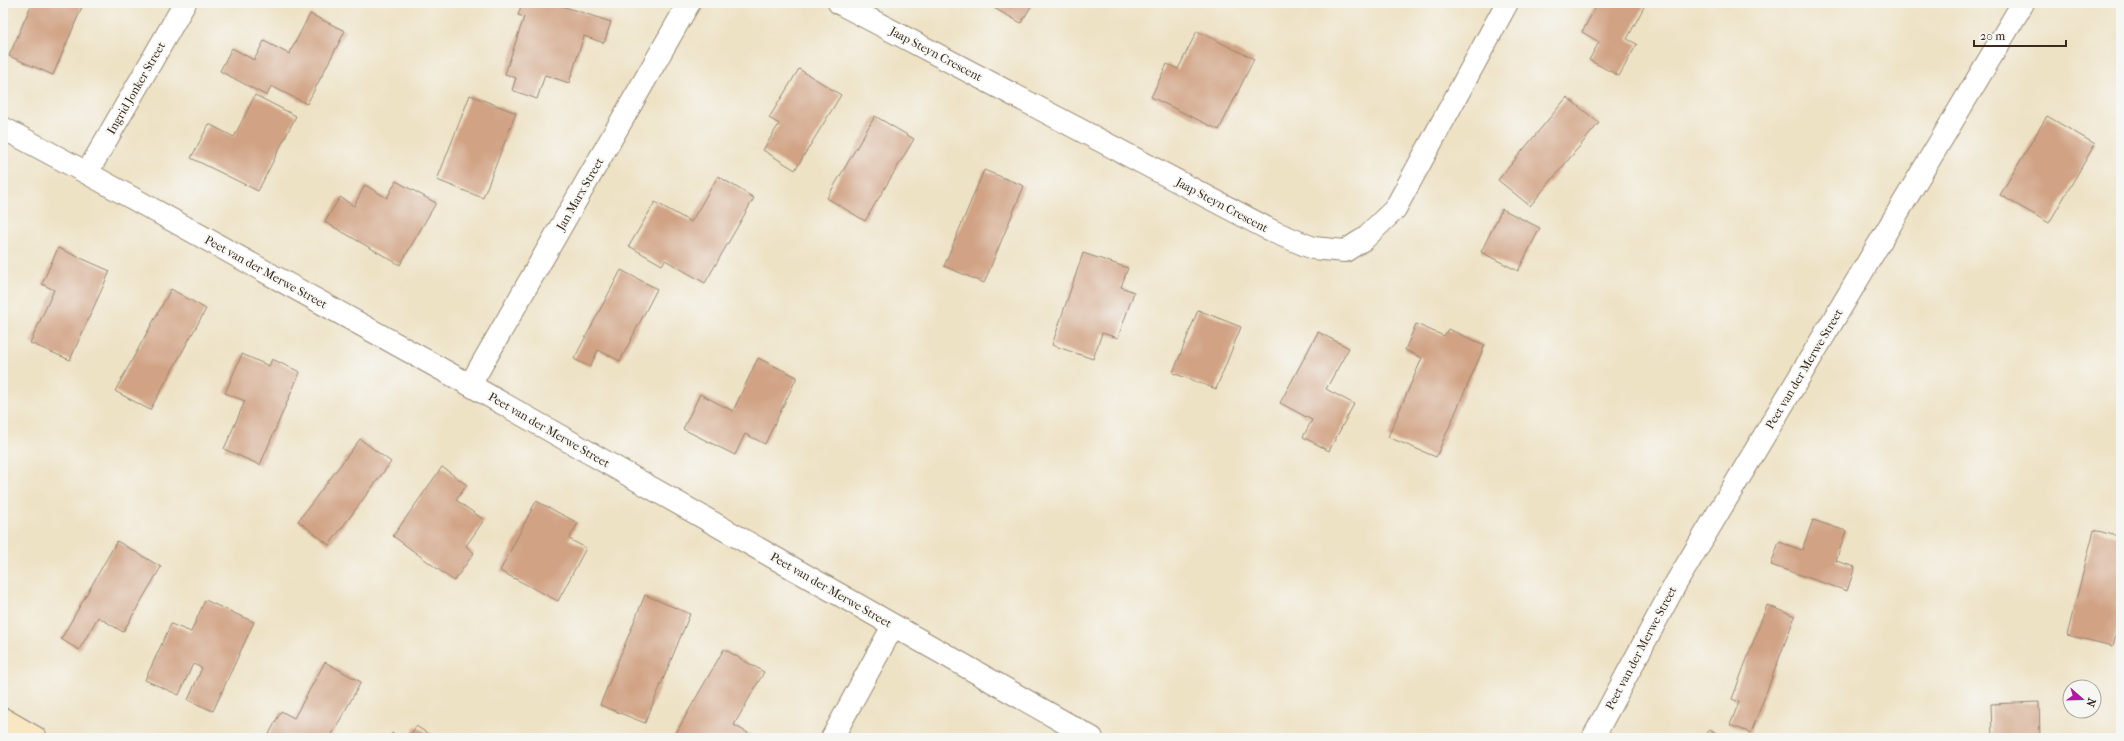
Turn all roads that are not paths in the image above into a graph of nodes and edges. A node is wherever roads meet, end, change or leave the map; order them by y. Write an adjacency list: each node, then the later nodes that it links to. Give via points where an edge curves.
1 (185, 3): 7 (street, Ingrid Jonker Street)
2 (689, 3): 8 (street, Jan Marx Street)
3 (839, 3): 4 (street, Jaap Steyn Crescent, via 1274,232 1313,248 1344,251 1364,240 1395,209)
4 (1507, 3)
5 (2023, 3): 14 (street, Peet van der Merwe Street, via 1676,583)
6 (3, 128): 7 (street, Peet van der Merwe Street)
7 (87, 173): 8 (street, Peet van der Merwe Street)
8 (470, 385): 9 (street, Peet van der Merwe Street)
9 (893, 626): 12 (street); 13 (street, Peet van der Merwe Street)
10 (3, 719): 11 (street)
11 (36, 738)
12 (832, 738)
13 (1092, 738)
14 (1593, 738)

